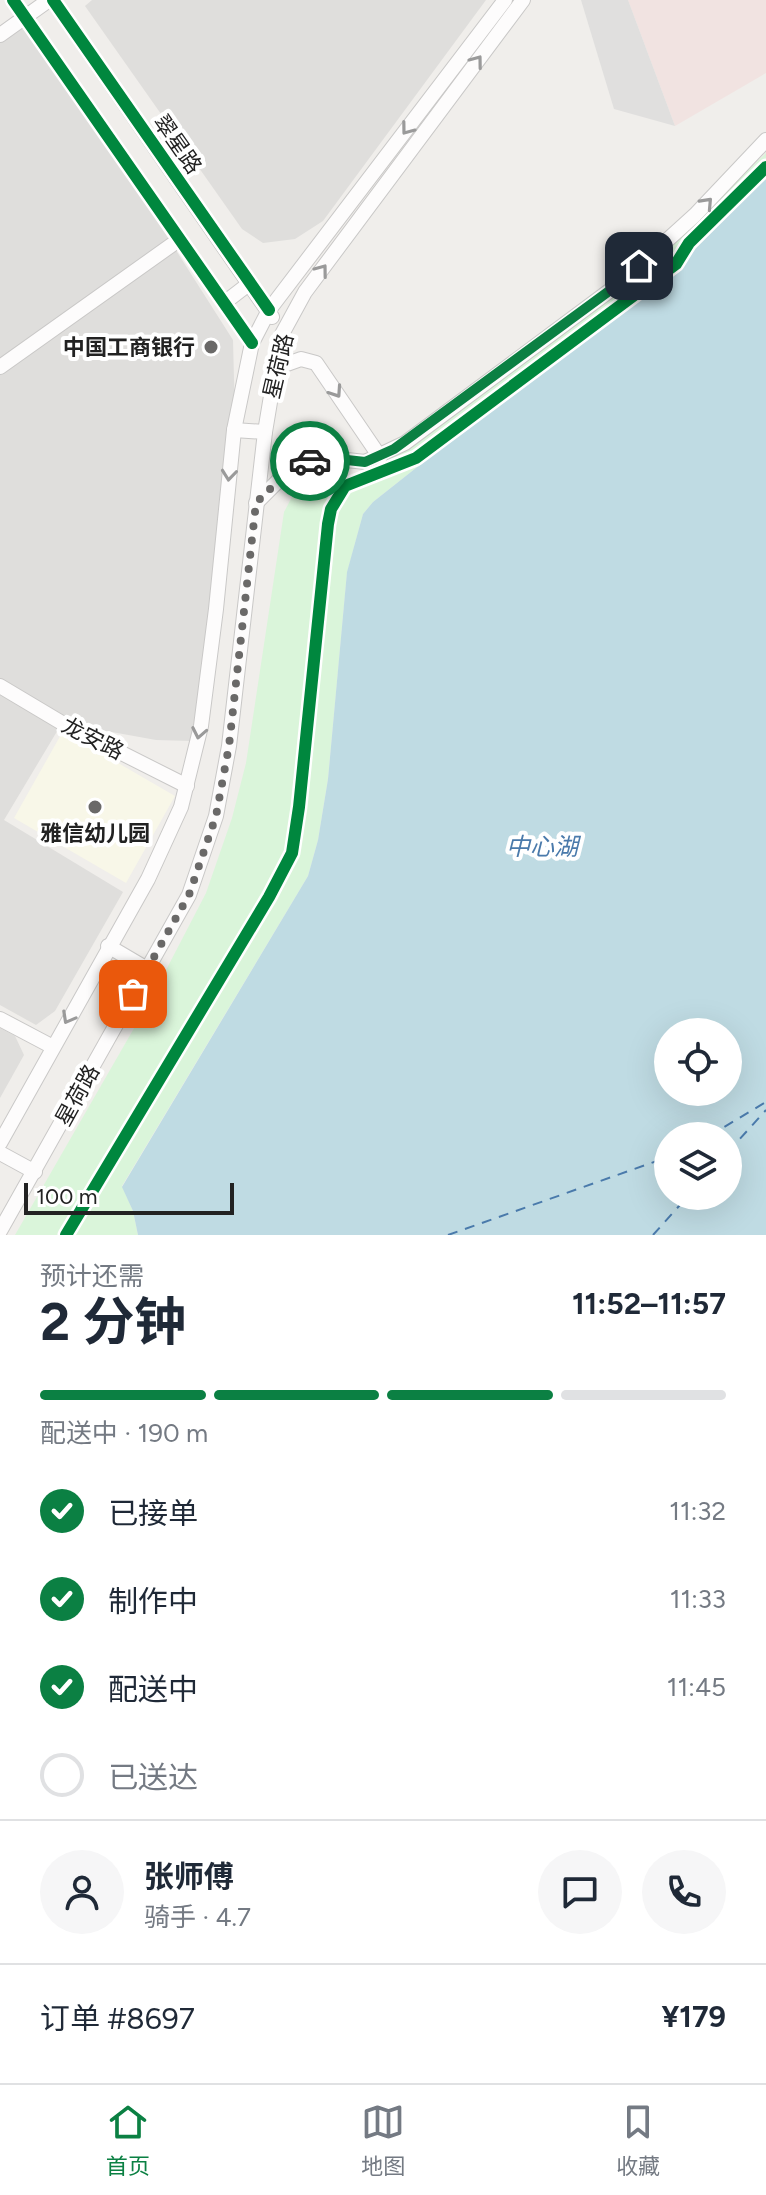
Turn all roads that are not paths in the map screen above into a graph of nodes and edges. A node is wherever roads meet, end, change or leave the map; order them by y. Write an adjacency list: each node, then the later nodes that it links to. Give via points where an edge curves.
1 (13, 0): 5 (street)
2 (51, 0): 5 (street); 9 (street, 翠星路)
3 (505, 0): 11 (street, 星荷路, one-way to 11)
4 (523, 0): 12 (street, 星荷路, one-way to 4, via 305,292)
5 (25, 17): 6 (street); 8 (street)
6 (0, 35)
7 (766, 140): 18 (street, one-way to 7, via 620,283)
8 (180, 239): 10 (street); 14 (street)
9 (250, 283): 10 (street); 11 (street, 翠星路)
10 (224, 303): 13 (street)
11 (269, 310): 12 (street, 翠星路); 13 (street, 星荷路)
12 (281, 336): 15 (street, 星荷路)
13 (252, 343): 16 (street, 星荷路)
14 (0, 367)
15 (276, 368): 17 (street, 星荷路); 18 (street, one-way to 18, via 301,359 316,363)
16 (234, 430): 17 (street); 21 (street, 星荷路, one-way to 21, via 201,726)
17 (265, 432): 19 (street, 星荷路)
18 (380, 457): 19 (street, via 365,462 310,460 287,472)
19 (256, 503): 23 (street, 星荷路, via 229,746 216,816 189,895)
20 (0, 686): 21 (street, 龙安路)
21 (187, 786): 22 (street, 星荷路, via 148,879)
22 (108, 946): 23 (street); 25 (street, 星荷路, one-way to 25)
23 (147, 969): 28 (street, 星荷路)
24 (0, 1019): 25 (street)
25 (53, 1047): 26 (street, 星荷路)
26 (0, 1143)
27 (0, 1153): 28 (street)
28 (35, 1172): 29 (street, 星荷路)
29 (0, 1231)

